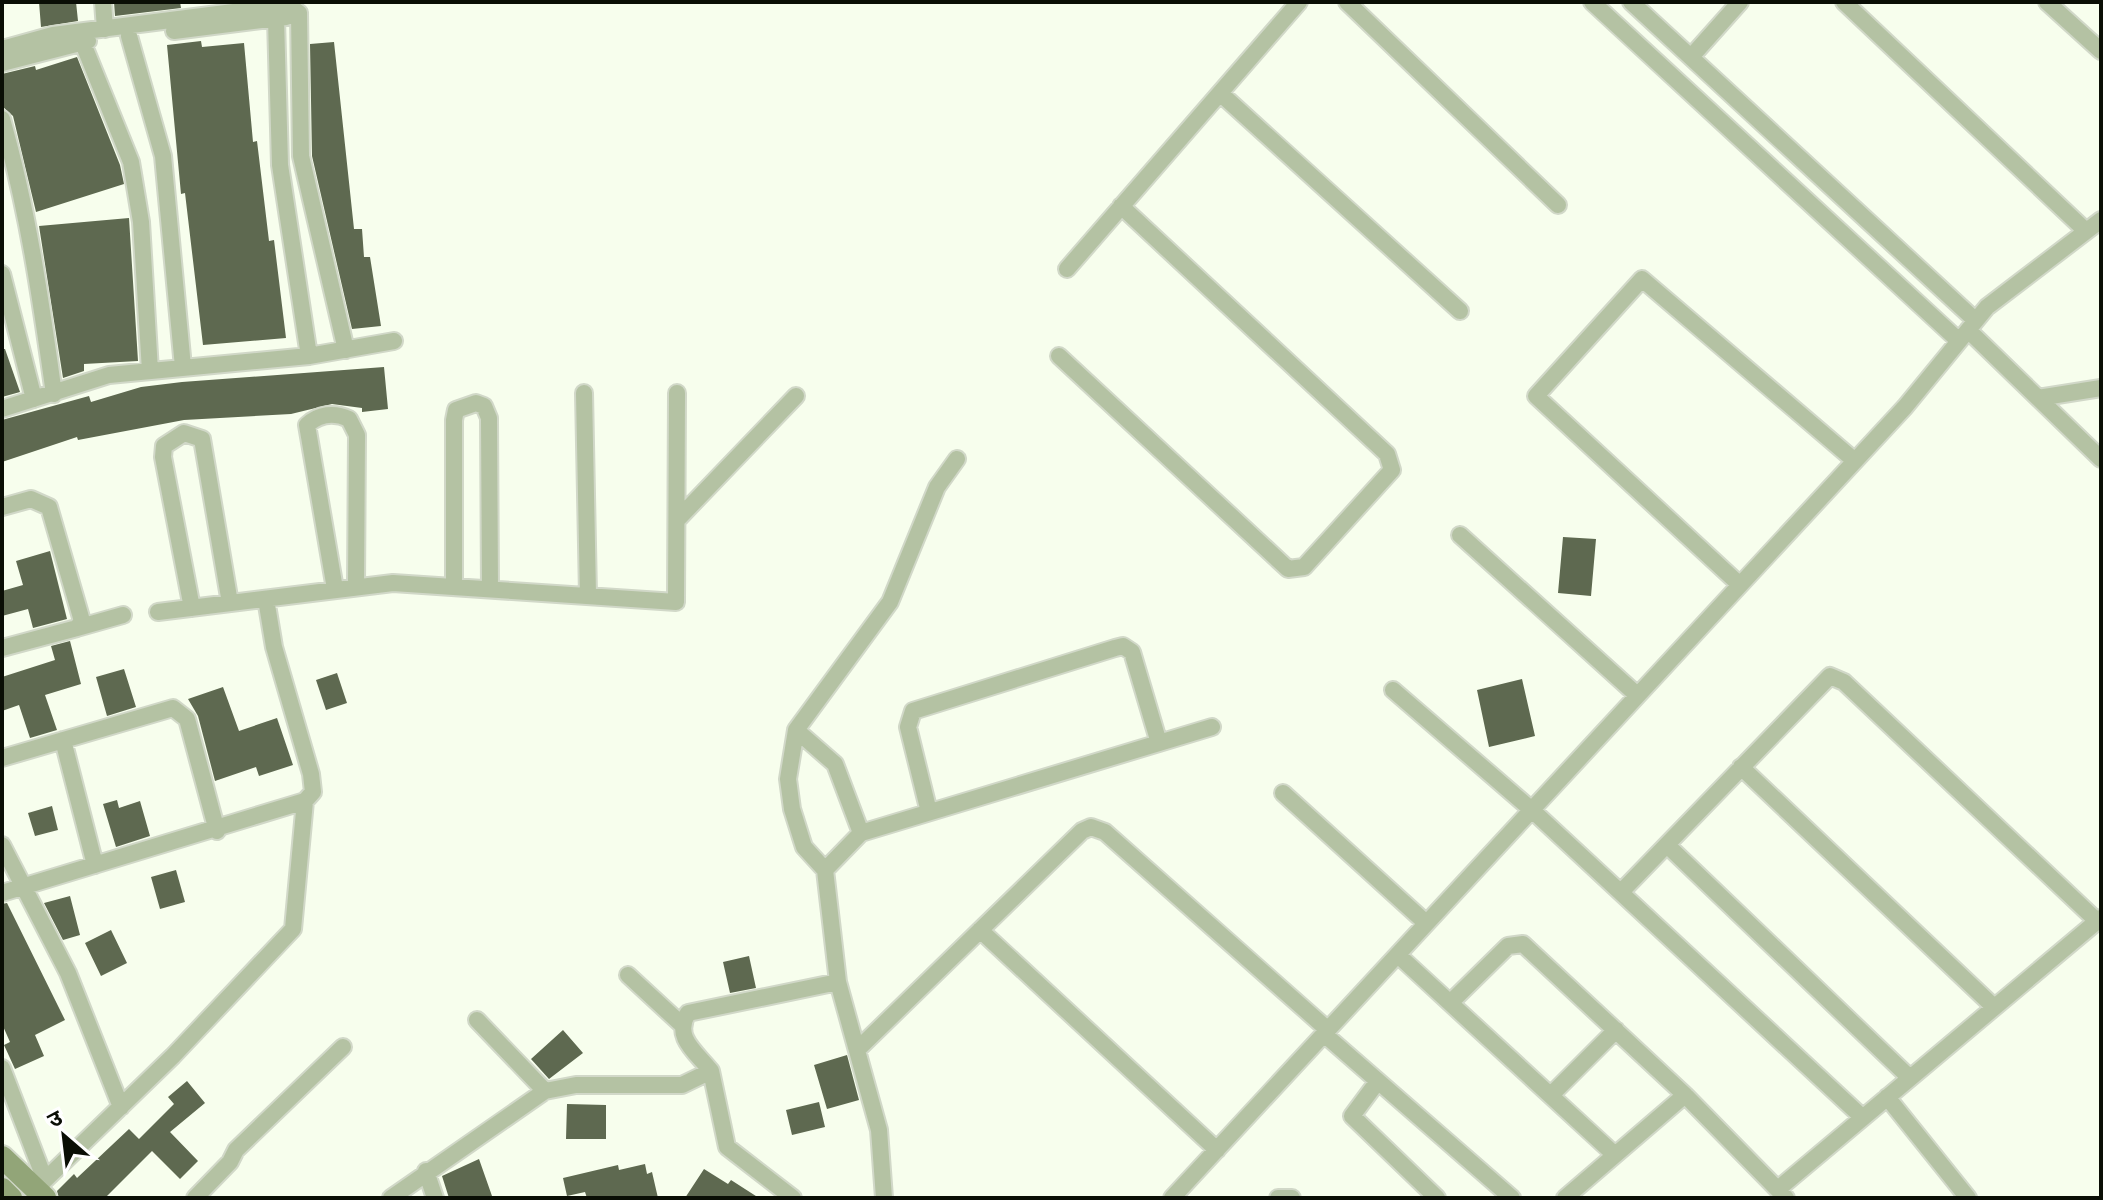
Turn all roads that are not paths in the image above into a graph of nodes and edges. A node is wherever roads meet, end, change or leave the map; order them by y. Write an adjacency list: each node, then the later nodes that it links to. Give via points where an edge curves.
1 (103, 2): 12 (street)
2 (1299, 2): 19 (street)
3 (1347, 2): 21 (street)
4 (1592, 2): 28 (street)
5 (1631, 2): 17 (street)
6 (1740, 2): 17 (street)
7 (1844, 2): 24 (street)
8 (2047, 2): 15 (street)
9 (297, 8): 10 (street); 11 (street); 30 (street, via 301,156)
10 (201, 9): 12 (street)
11 (276, 19): 13 (street); 31 (street, via 280,165)
12 (105, 29): 16 (street, via 53,35)
13 (129, 36): 14 (street); 33 (street, via 163,156)
14 (82, 41): 18 (street); 34 (street, via 131,162 141,222)
15 (2099, 46)
16 (2, 49)
17 (1691, 57): 28 (street)
18 (2, 63)
19 (1220, 93): 22 (street); 27 (street)
20 (2, 122): 38 (street, via 35,264)
21 (1558, 205)
22 (1121, 206): 25 (street); 32 (street, via 1387,454 1392,470 1304,567 1288,569)
23 (2101, 220): 24 (street)
24 (2086, 231): 28 (street, via 2000,295)
25 (1067, 269)
26 (2, 274): 41 (street)
27 (1460, 311)
28 (1967, 330): 40 (street); 45 (street)
29 (394, 341): 30 (street)
30 (346, 350): 31 (street)
31 (309, 356): 33 (street)
32 (1059, 356)
33 (183, 367): 34 (street)
34 (150, 371): 38 (street, via 109,375)
35 (2101, 388): 40 (street)
36 (584, 393): 54 (street)
37 (677, 393): 47 (street)
38 (54, 394): 41 (street)
39 (796, 396): 47 (street)
40 (2038, 398): 44 (street)
41 (34, 399): 42 (street)
42 (2, 409)
43 (957, 459): 65 (street, via 937,487 890,602)
44 (2101, 459)
45 (1855, 461): 49 (street); 49 (street, via 1642,279 1536,396)
46 (2, 507): 60 (street, via 31,499 49,507 82,621)
47 (677, 520): 54 (street, via 676,602)
48 (1460, 535): 63 (street)
49 (1740, 585): 63 (street)
50 (454, 586): 51 (street); 53 (street); 53 (street, via 454,420 456,410 476,403 484,406 489,418)
51 (356, 587): 52 (street); 52 (street, via 357,435 349,419 329,414 315,418 307,431)
52 (335, 589): 55 (street)
53 (490, 589): 54 (street)
54 (588, 595)
55 (266, 599): 56 (street); 71 (street, via 274,647 311,774 313,792)
56 (230, 603): 57 (street); 57 (street, via 202,439 184,433 164,446 163,457)
57 (192, 608): 58 (street)
58 (158, 612)
59 (123, 615): 60 (street)
60 (77, 628): 61 (street)
61 (2, 648)
62 (1393, 690): 72 (street)
63 (1637, 695): 72 (street)
64 (1212, 727): 67 (street)
65 (796, 730): 75 (street, via 835,764); 79 (street, via 788,779 792,809 804,847)
66 (63, 740): 68 (street); 74 (street, via 173,708 187,719); 78 (street)
67 (1159, 743): 73 (street); 73 (street, via 1132,652 1115,648 913,711 908,727)
68 (2, 758)
69 (1741, 767): 77 (street); 83 (street, via 1824,679 1837,677); 90 (street)
70 (1283, 793): 84 (street)
71 (305, 801): 74 (street); 105 (street, via 293,929)
72 (1533, 811): 81 (street); 84 (street)
73 (929, 812): 75 (street)
74 (217, 831): 78 (street)
75 (861, 833): 79 (street)
76 (2, 845): 80 (street)
77 (1667, 845): 81 (street); 99 (street)
78 (95, 865): 80 (street)
79 (825, 870): 88 (street)
80 (21, 885): 82 (street); 105 (street, via 68,973)
81 (1621, 892): 106 (street)
82 (2, 893)
83 (2099, 919): 90 (street)
84 (1426, 923): 86 (street)
85 (980, 930): 94 (street, via 1082,831 1099,827); 96 (street); 107 (street)
86 (1398, 955): 89 (street); 94 (street)
87 (628, 975): 92 (street)
88 (838, 982): 92 (street, via 688,1013); 96 (street)
89 (1450, 1003): 93 (street, via 1508,946 1523,944); 102 (street)
90 (1994, 1007): 99 (street)
91 (477, 1020): 101 (street)
92 (681, 1024): 98 (street, via 682,1036)
93 (1616, 1030): 102 (street); 103 (street)
94 (1326, 1032): 100 (street); 107 (street)
95 (343, 1047): 113 (street, via 236,1150)
96 (857, 1050): 117 (street, via 879,1130)
97 (2, 1068): 111 (street)
98 (711, 1071): 101 (street, via 682,1085 576,1085); 116 (street, via 727,1147)
99 (1910, 1078): 104 (street)
100 (1378, 1081): 121 (street, via 1352,1116); 122 (street)
101 (545, 1091): 110 (street)
102 (1551, 1095): 108 (street)
103 (1685, 1095): 108 (street); 112 (street)
104 (1887, 1097): 106 (street); 124 (street)
105 (121, 1107): 111 (street)
106 (1862, 1117): 112 (street)
107 (1217, 1150): 118 (street)
108 (1615, 1155): 123 (street)
109 (2, 1157): 111 (street)
110 (426, 1171): 114 (street); 115 (street)
111 (42, 1189)
112 (1782, 1193)
113 (195, 1198)
114 (391, 1198)
115 (435, 1198)
116 (793, 1198)
117 (884, 1198)
118 (1172, 1198)
119 (1278, 1198): 120 (street)
120 (1292, 1198)
121 (1437, 1198)
122 (1512, 1198)
123 (1565, 1198)
124 (1968, 1198)

